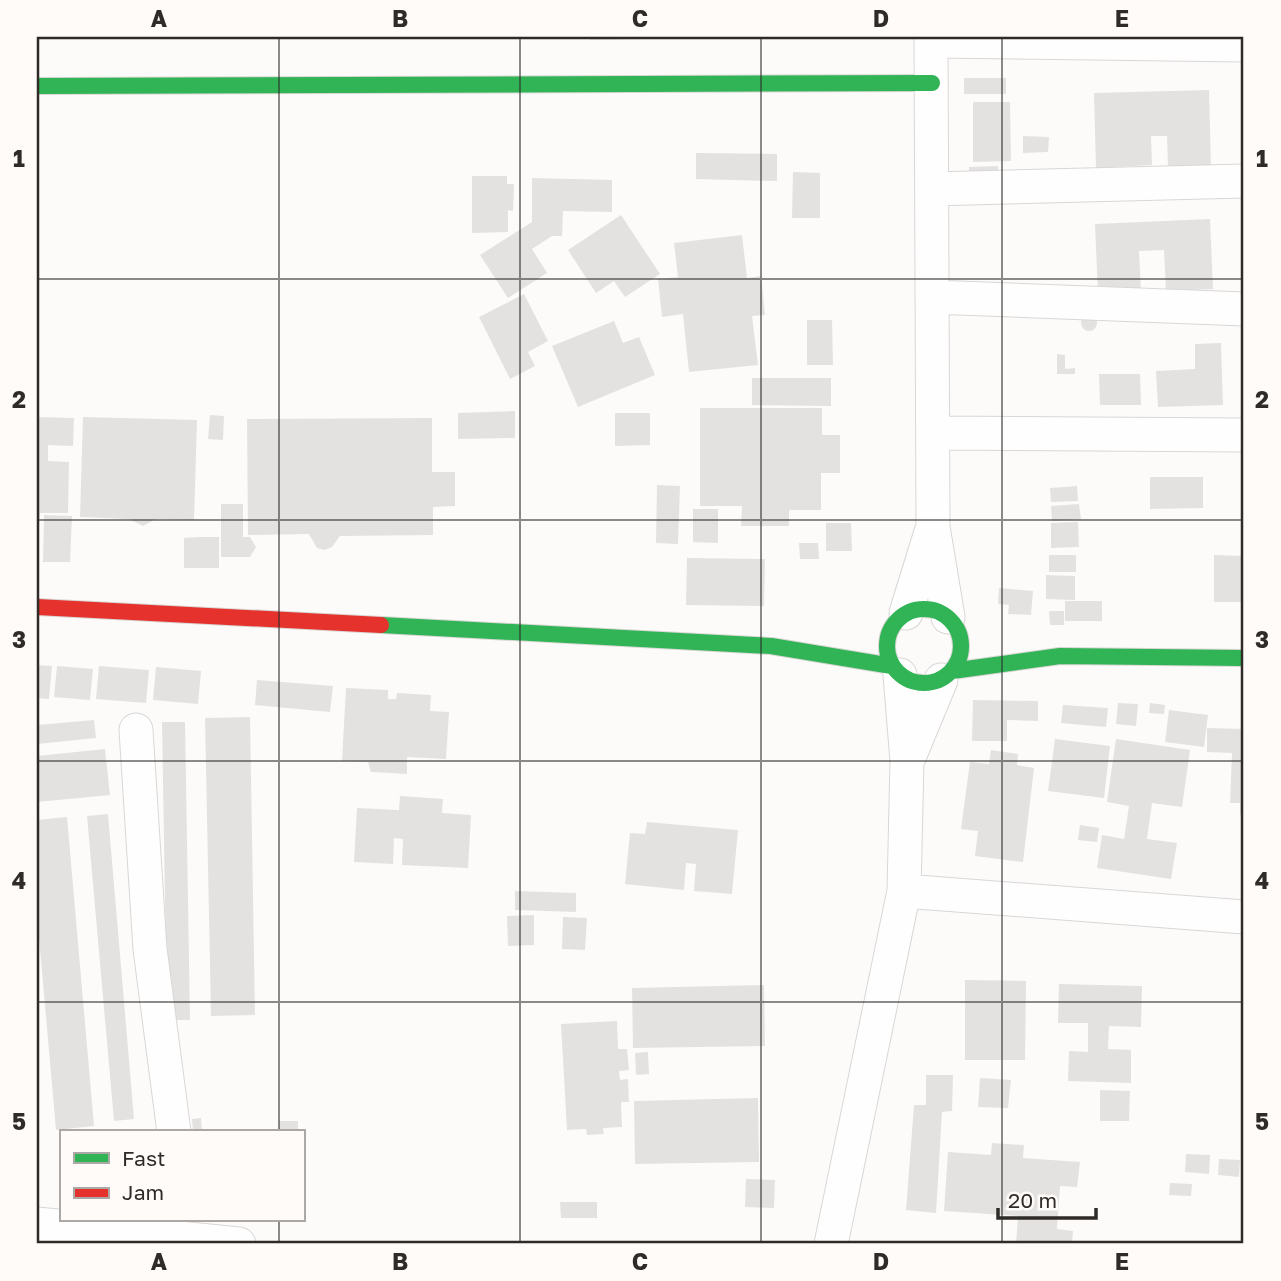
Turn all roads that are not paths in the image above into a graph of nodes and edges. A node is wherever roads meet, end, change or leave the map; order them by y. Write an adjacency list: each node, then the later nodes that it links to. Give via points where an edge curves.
1 (932, 39): 2 (street); 3 (street)
2 (1244, 45)
3 (932, 83): 4 (street); 6 (street)
4 (37, 86)
5 (1244, 181): 6 (street)
6 (932, 189): 7 (street)
7 (932, 297): 8 (street); 9 (street)
8 (1244, 309)
9 (933, 433): 10 (street); 11 (street)
10 (1244, 435)
11 (933, 527): 13 (street); 14 (street)
12 (37, 607): 17 (street)
13 (893, 622): 14 (street, via 920,609 934,610); 21 (street, via 887,652)
14 (952, 623): 15 (street); 22 (street, via 961,650)
15 (983, 635)
16 (825, 637): 17 (street)
17 (771, 646): 21 (street)
18 (1021, 646): 19 (street)
19 (1060, 656): 20 (street); 22 (street)
20 (1244, 658)
21 (896, 670): 22 (street, via 913,682 927,684); 24 (street)
22 (946, 675): 24 (street)
23 (136, 730): 27 (street, via 150,949)
24 (907, 761): 25 (street)
25 (904, 891): 26 (street); 31 (street)
26 (1244, 917)
27 (174, 1130)
28 (37, 1224): 29 (street)
29 (115, 1226): 30 (street)
30 (239, 1244)
31 (831, 1244)

